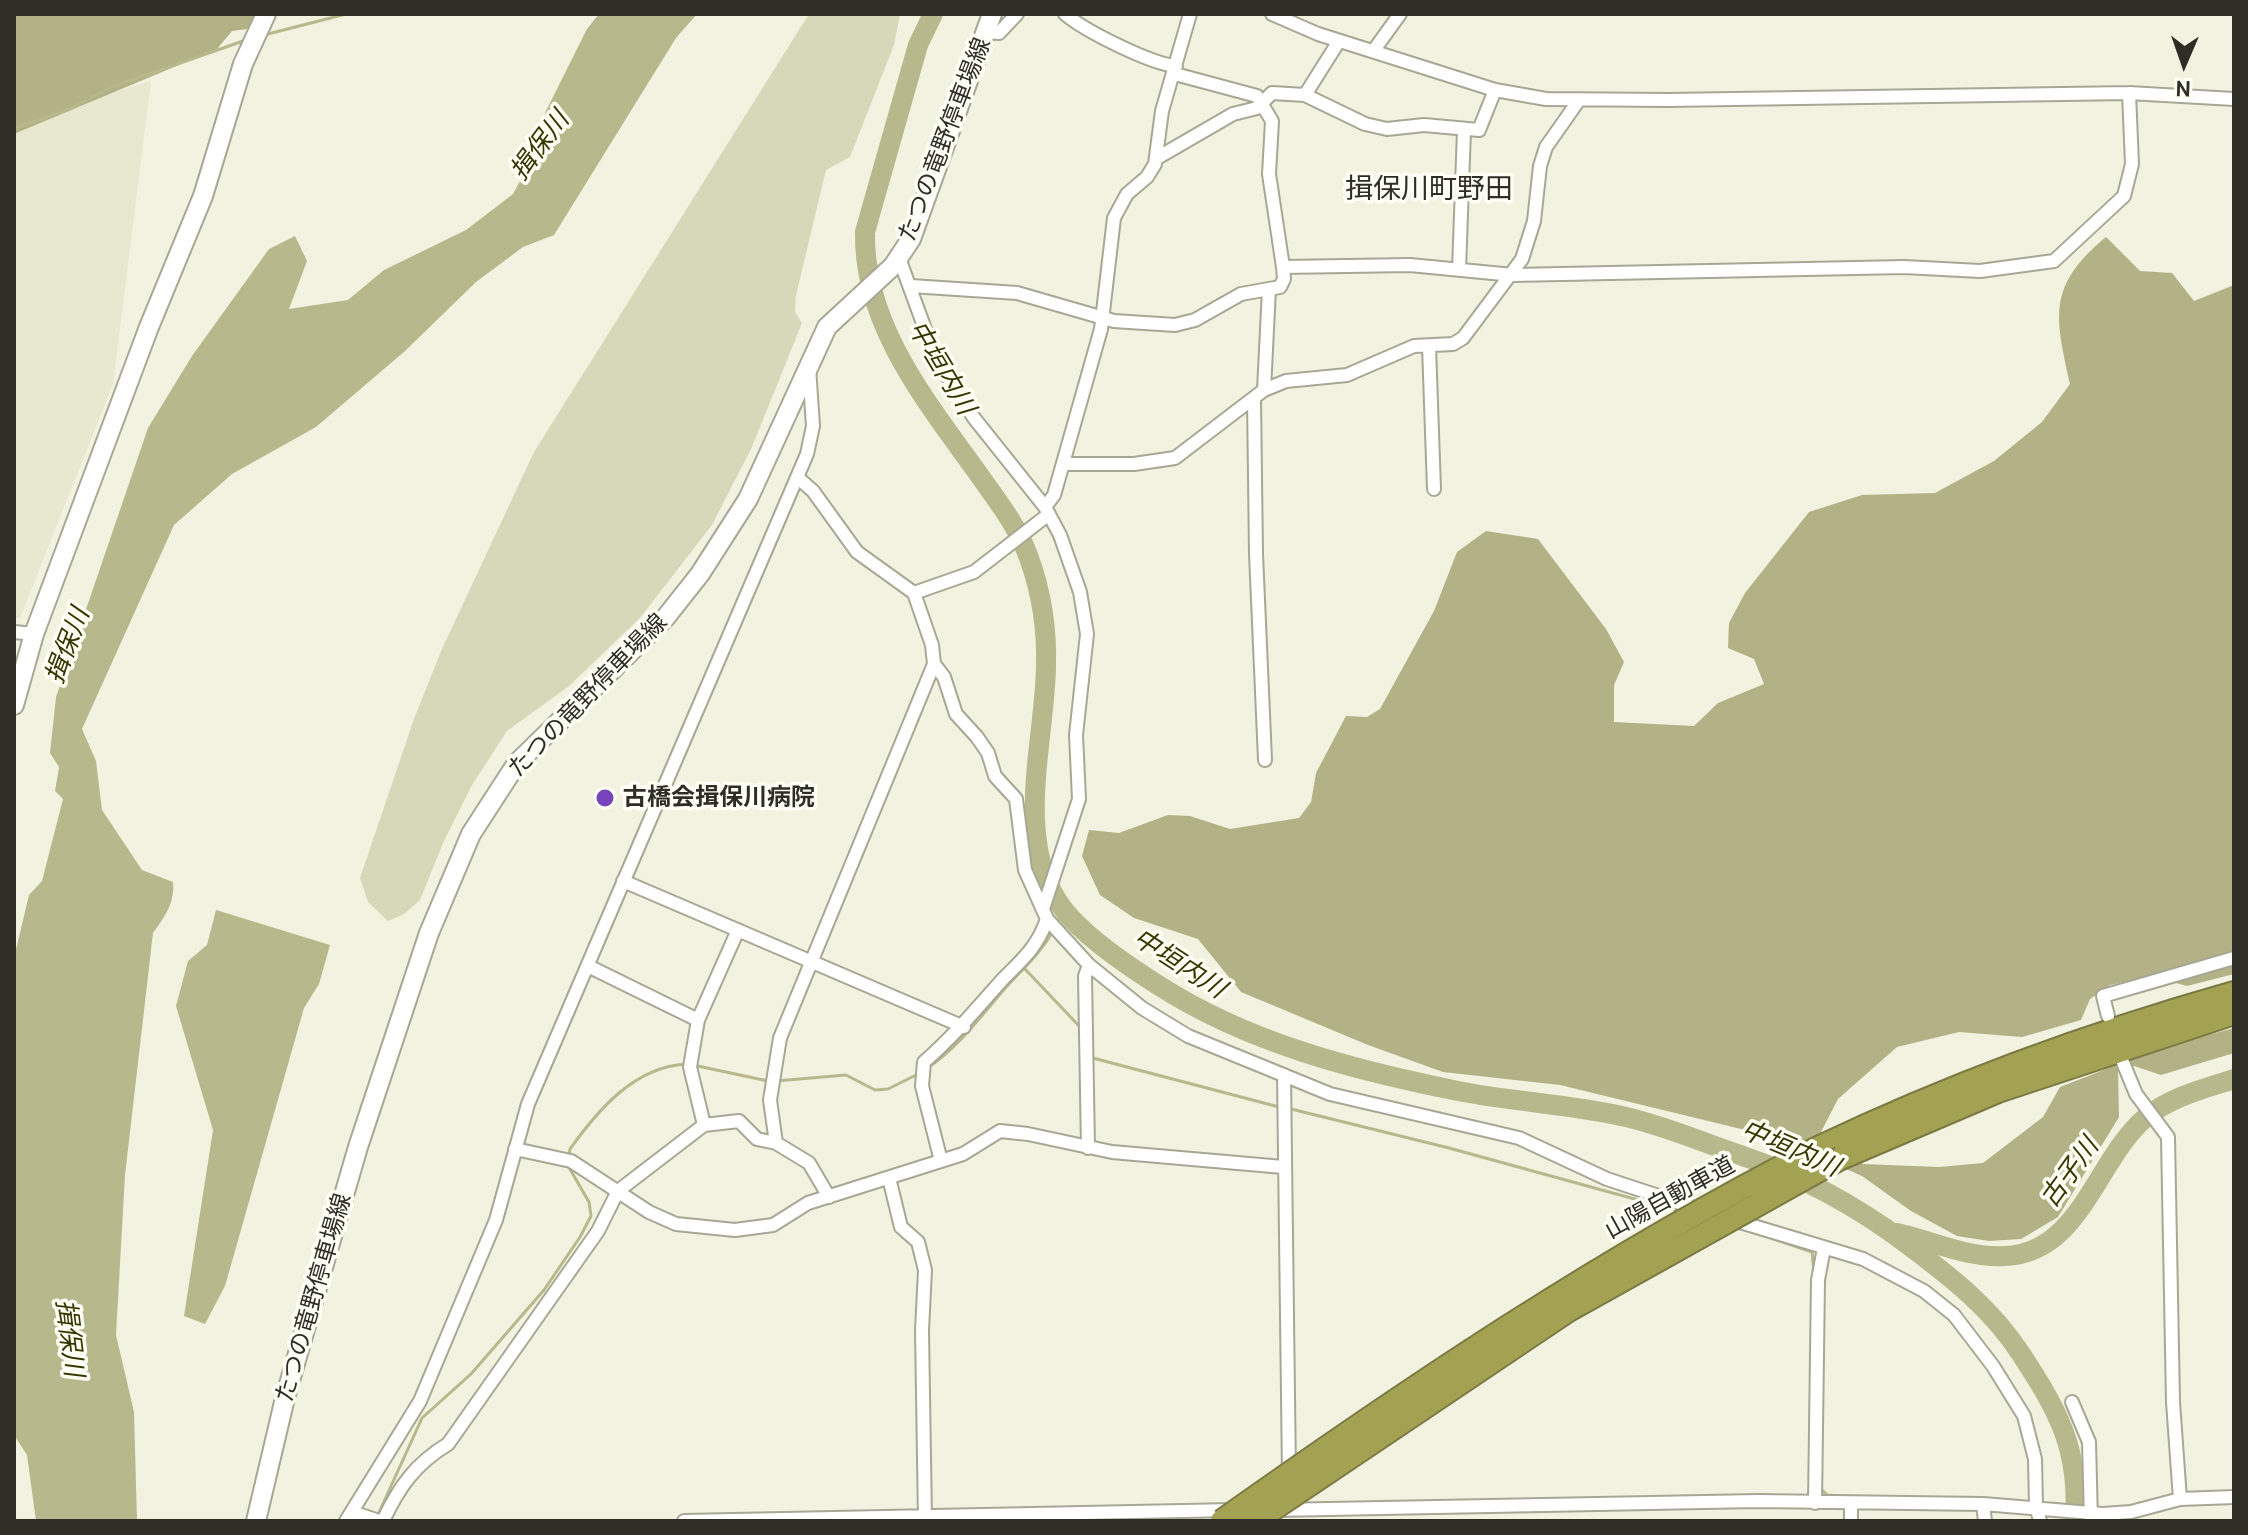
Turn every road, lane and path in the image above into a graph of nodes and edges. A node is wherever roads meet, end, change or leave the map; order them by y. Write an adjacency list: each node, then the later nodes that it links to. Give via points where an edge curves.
1 (266, 14): 35 (main road, via 243,64 203,196)
2 (1017, 14): 7 (street, via 999,33)
3 (1065, 14): 10 (street, via 1078,26)
4 (1190, 14): 10 (street)
5 (1272, 14): 8 (street)
6 (1400, 14): 9 (street)
7 (989, 23): 19 (main road, たつの竜野停車場線, via 928,200)
8 (1339, 41): 9 (street); 13 (street)
9 (1374, 50): 11 (street)
10 (1176, 70): 16 (street, via 1257,96); 18 (street, via 1159,125)
11 (1495, 90): 15 (street); 17 (street, via 1479,130)
12 (2129, 93): 14 (street); 15 (street); 22 (street, via 2132,164 2124,196 2054,261 1980,271 1904,267)
13 (1305, 95): 16 (street, via 1272,93); 17 (street, via 1387,129 1424,125)
14 (2234, 99)
15 (1579, 100): 22 (street, via 1546,147 1534,221)
16 (1260, 103): 18 (street); 20 (street, via 1272,121 1269,174)
17 (1464, 130): 21 (street)
18 (1157, 158): 25 (street, via 1114,218)
19 (896, 262): 23 (street); 27 (main road, たつの竜野停車場線, via 827,327)
20 (1283, 267): 21 (street, via 1410,265); 24 (street, via 1280,287)
21 (1459, 270): 22 (street)
22 (1513, 275): 26 (street, via 1463,338)
23 (911, 286): 25 (street, via 1017,293); 32 (street, via 928,342 950,383)
24 (1269, 289): 25 (street, via 1241,294 1175,325); 28 (street)
25 (1103, 319): 29 (street)
26 (1429, 346): 28 (street, via 1397,352 1347,375 1286,381); 31 (street)
27 (809, 363): 30 (street, via 813,426); 75 (main road, たつの竜野停車場線, via 779,439 725,540 666,617 517,763 471,834 429,933 358,1147 285,1398)
28 (1259, 395): 29 (street, via 1175,458); 38 (street, via 1256,554)
29 (1063, 464): 32 (street)
30 (797, 477): 33 (street, via 857,552); 39 (street)
31 (1434, 489)
32 (1046, 512): 33 (street, via 999,555 948,584); 40 (street, via 1080,592 1087,634 1076,735 1079,799)
33 (914, 593): 36 (street)
34 (14, 632): 35 (street)
35 (34, 634): 37 (main road)
36 (934, 664): 40 (street, via 956,714 1016,799 1025,870); 43 (street)
37 (14, 705)
38 (1265, 760)
39 (623, 881): 41 (street); 45 (street)
40 (1045, 911): 44 (street); 50 (street, via 1040,939)
41 (738, 930): 43 (street); 49 (street)
42 (2234, 958): 48 (street, via 2103,996)
43 (812, 960): 50 (street); 54 (street, via 780,1038 772,1081)
44 (1089, 965): 52 (street, via 1168,1025); 55 (street)
45 (588, 966): 49 (street); 56 (street, via 528,1104)
46 (2234, 993): 78 (highway, 山陽自動車道, bridge, via 1990,1071 1719,1198 1443,1366)
47 (2234, 1013): 73 (highway, 山陽自動車道, bridge, via 1998,1091 1841,1158 1567,1311)
48 (2108, 1016)
49 (698, 1020): 53 (street, via 691,1064)
50 (964, 1027): 57 (street, via 922,1072)
51 (2122, 1060): 65 (street, via 2142,1104 2168,1137)
52 (1284, 1075): 58 (street); 62 (street, via 1359,1103 1519,1138 1607,1179)
53 (704, 1125): 54 (street, via 739,1121 757,1139); 60 (street)
54 (776, 1143): 61 (street, via 809,1163)
55 (1088, 1148): 57 (street, via 1000,1131 982,1146); 58 (street)
56 (515, 1149): 60 (street, via 568,1160); 72 (street, via 496,1220 420,1401)
57 (941, 1161): 59 (street)
58 (1283, 1167): 70 (street)
59 (889, 1178): 61 (street); 74 (street, via 901,1227 918,1242 925,1270)
60 (618, 1191): 61 (street, via 676,1224 735,1230 773,1225 808,1203); 76 (street, via 598,1231 448,1444 400,1484)
61 (829, 1197)
62 (1824, 1248): 66 (street, via 1818,1280); 69 (street, via 1886,1270 1954,1315 2024,1416 2035,1459)
63 (2072, 1402): 71 (street, via 2089,1442)
64 (2234, 1497): 65 (street)
65 (2180, 1499): 71 (street)
66 (1815, 1503): 67 (street); 70 (street)
67 (1851, 1504): 68 (street); 79 (street)
68 (1983, 1504): 69 (street); 80 (street)
69 (2039, 1512): 71 (street)
70 (1290, 1515): 73 (street)
71 (2090, 1516)
72 (349, 1517): 76 (street)
73 (1256, 1517): 74 (street)
74 (925, 1519): 77 (street)
75 (256, 1521)
76 (381, 1521)
77 (684, 1521)
78 (1222, 1521)
79 (1851, 1521)
80 (1985, 1521)

